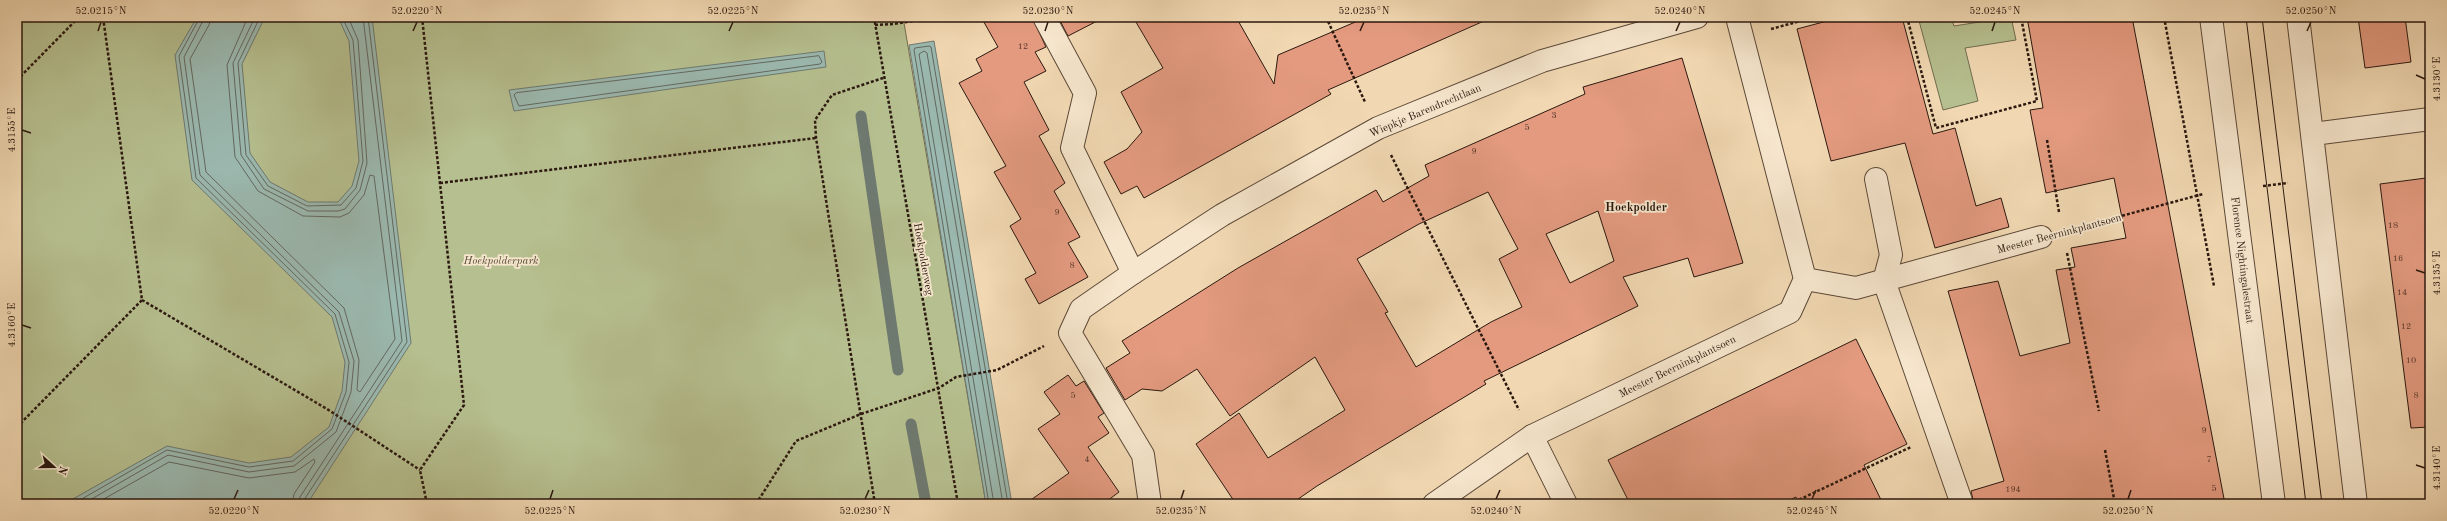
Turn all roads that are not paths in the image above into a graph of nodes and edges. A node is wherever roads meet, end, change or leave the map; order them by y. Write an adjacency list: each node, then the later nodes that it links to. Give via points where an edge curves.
1 (1044, 17): 10 (street, via 1085,93 1072,148)
2 (1697, 17): 10 (street, Wiepkje Barendrechtlaan, via 1542,61 1378,128 1222,215)
3 (2211, 17): 18 (street, Florence Nightingalestraat)
4 (2298, 17): 7 (street)
5 (1739, 27): 11 (street)
6 (2430, 119): 7 (street)
7 (2313, 134): 19 (street)
8 (1876, 179): 12 (street, via 1891,255)
9 (2041, 237): 12 (street, Meester Beerninkplantsoen)
10 (1133, 273): 14 (street, Wiepkje Barendrechtlaan, via 1081,309 1070,333 1143,455)
11 (1806, 279): 12 (street, Meester Beerninkplantsoen, via 1856,288); 13 (street, Meester Beerninkplantsoen, via 1790,312)
12 (1884, 281): 17 (street)
13 (1532, 436): 15 (street, Meester Beerninkplantsoen); 16 (street)
14 (1150, 504)
15 (1434, 504)
16 (1566, 504)
17 (1962, 504)
18 (2274, 504)
19 (2356, 504)

